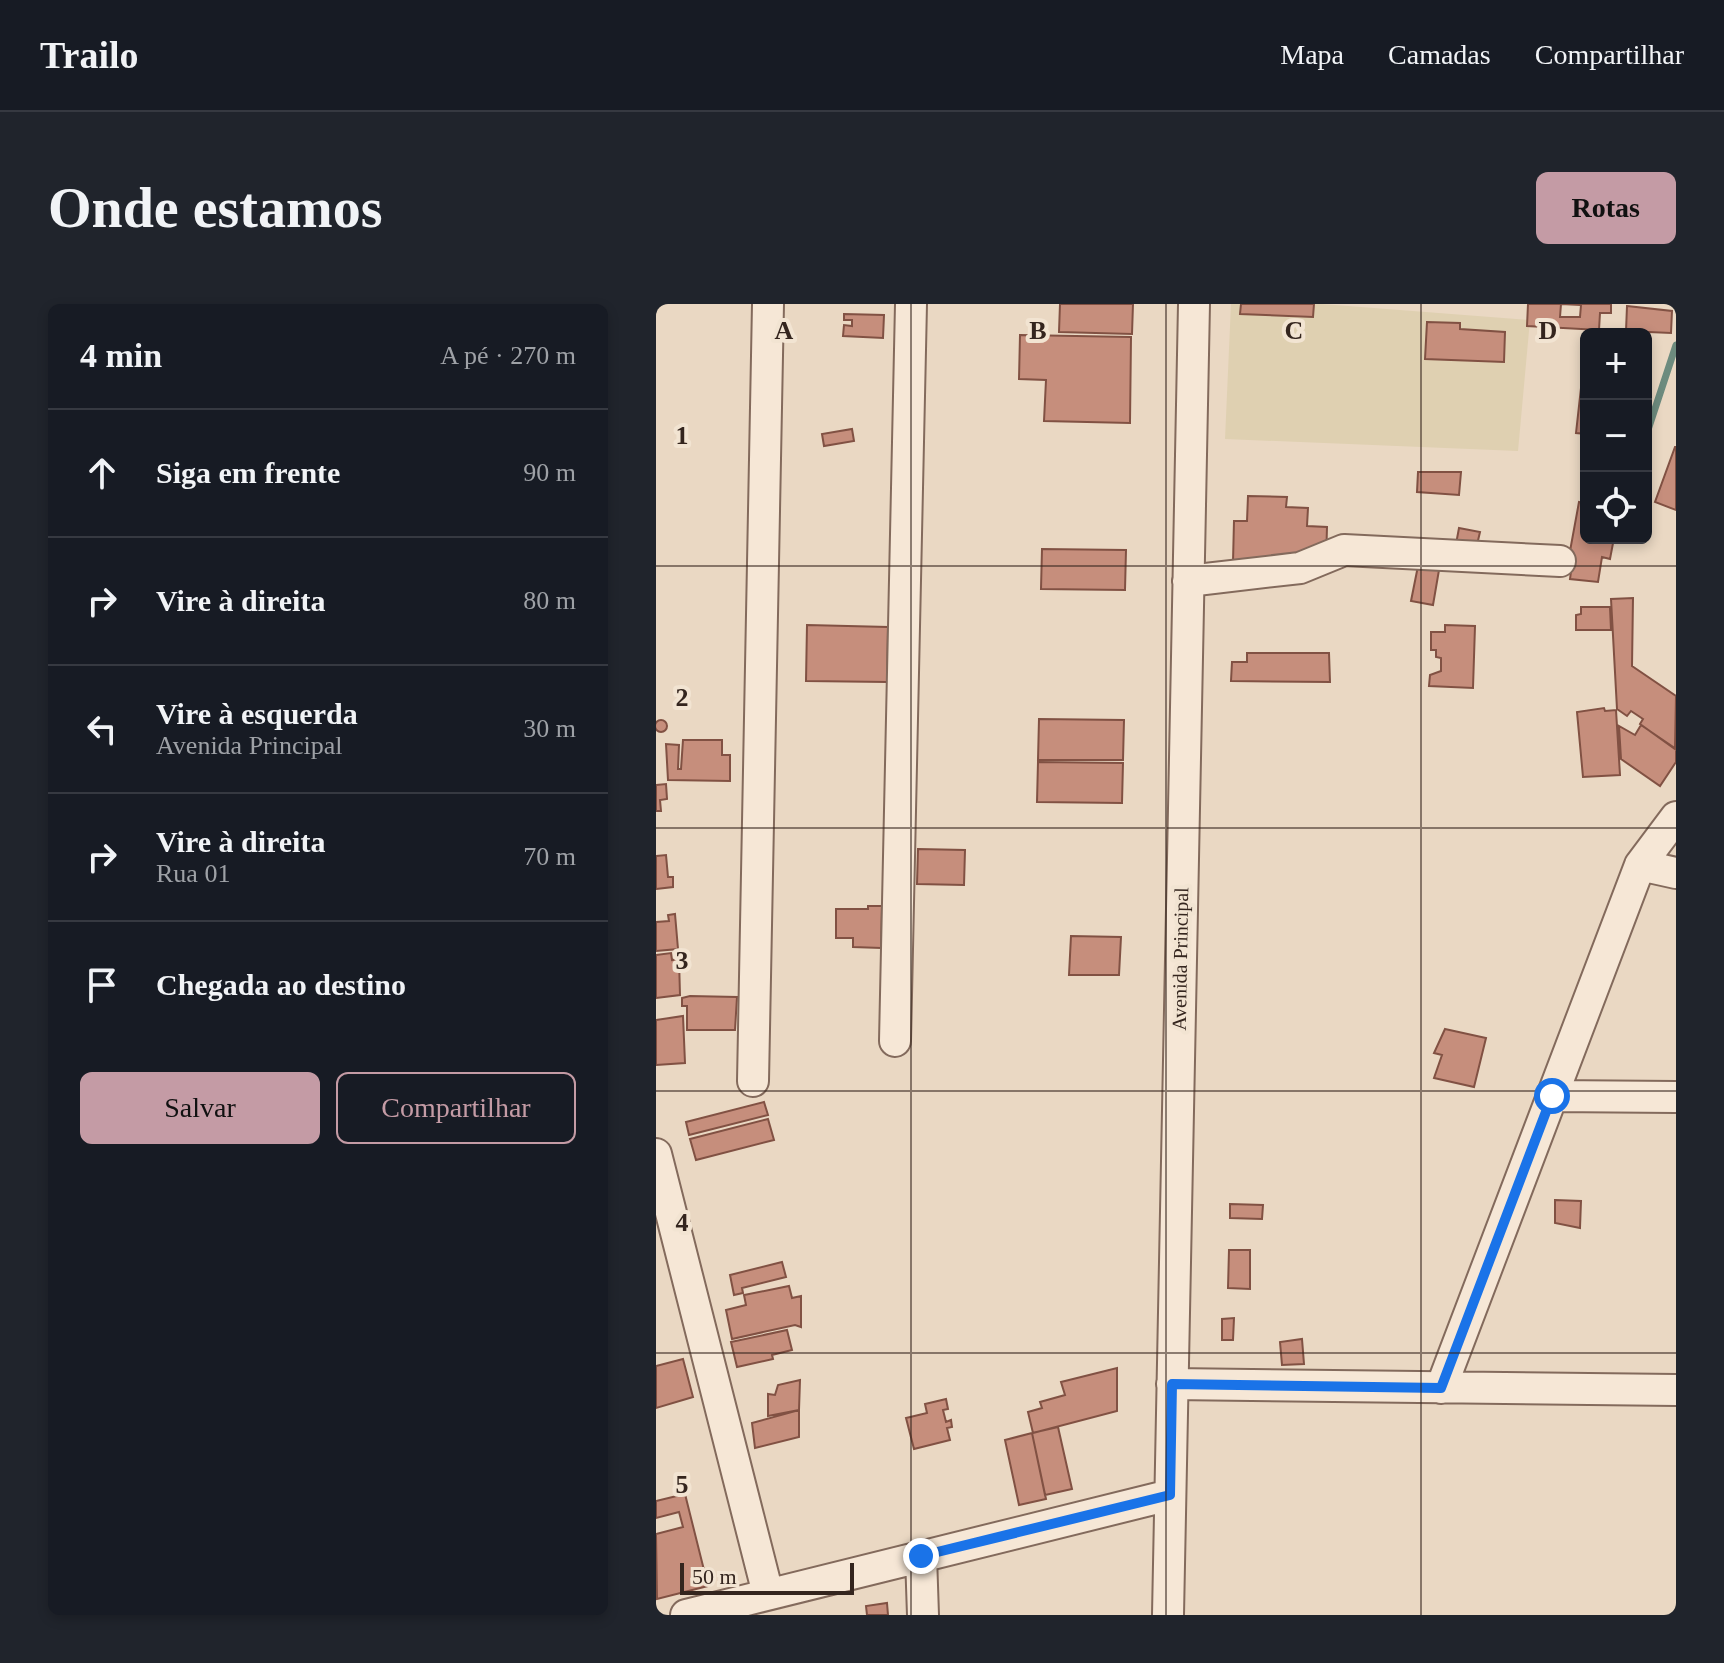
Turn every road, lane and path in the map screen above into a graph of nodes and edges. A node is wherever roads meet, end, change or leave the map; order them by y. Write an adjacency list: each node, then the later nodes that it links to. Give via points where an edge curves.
1 (768, 304): 10 (street)
2 (911, 304): 9 (street)
3 (1194, 304): 5 (street, Avenida Principal)
4 (1560, 561): 5 (street, via 1344,550 1300,568)
5 (1188, 581): 14 (street, Avenida Principal)
6 (1676, 817): 7 (street)
7 (1640, 865): 8 (street); 11 (street)
8 (1676, 873)
9 (895, 1041)
10 (753, 1081)
11 (1552, 1096): 12 (street); 15 (street)
12 (1676, 1097)
13 (656, 1154): 19 (street)
14 (1172, 1384): 15 (street); 17 (street, Avenida Principal)
15 (1441, 1388): 16 (street)
16 (1676, 1390)
17 (1170, 1495): 18 (street); 22 (street, Avenida Principal)
18 (921, 1556): 19 (street); 21 (street)
19 (768, 1594): 20 (street)
20 (686, 1615)
21 (923, 1615)
22 (1168, 1615)

